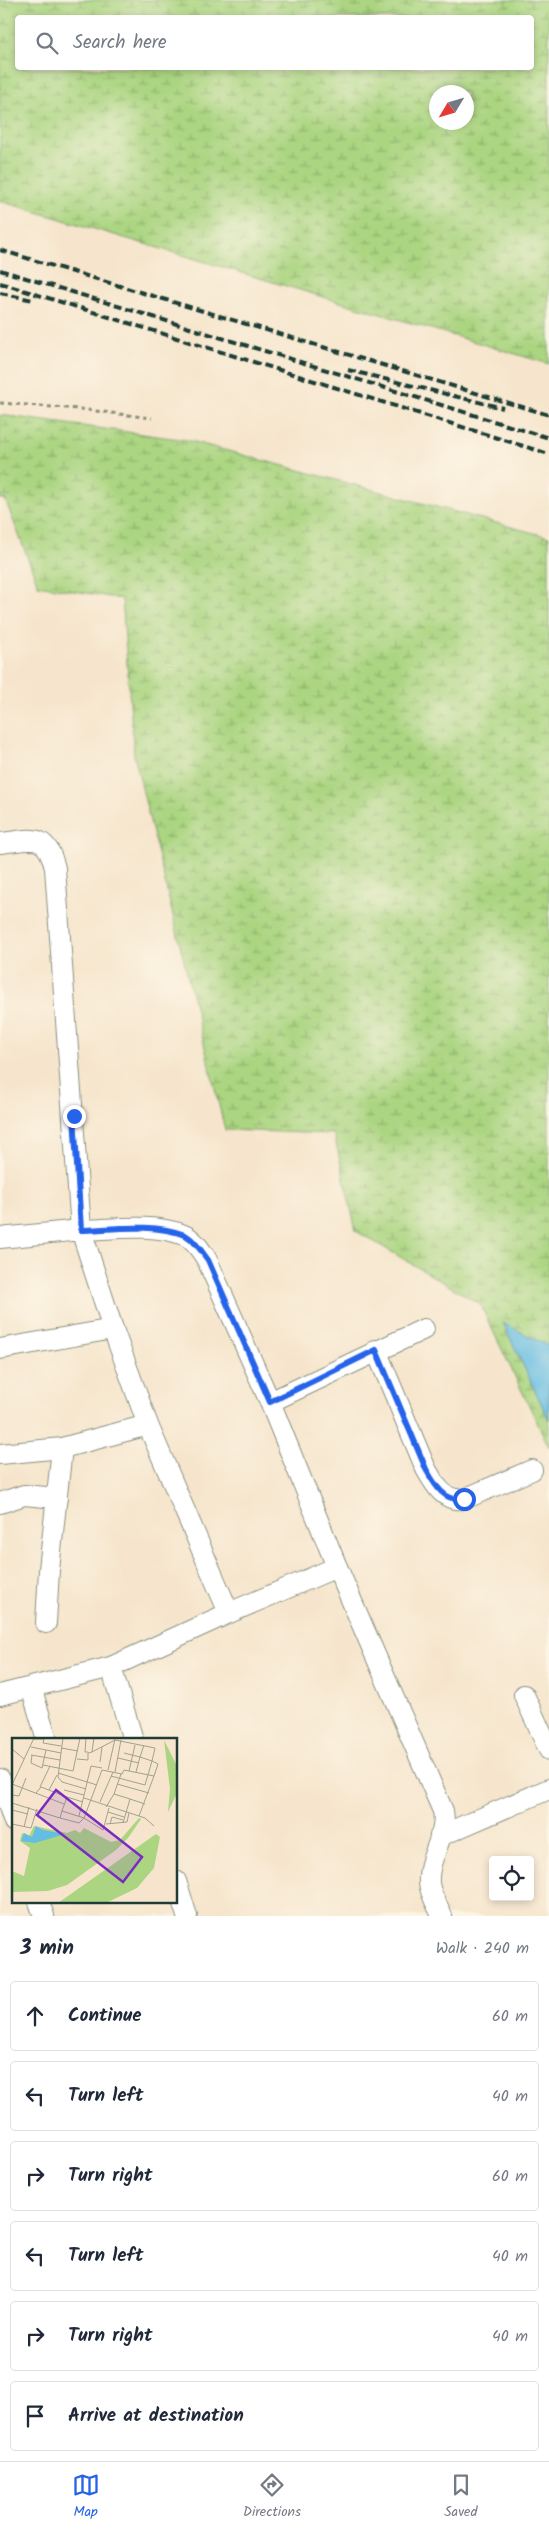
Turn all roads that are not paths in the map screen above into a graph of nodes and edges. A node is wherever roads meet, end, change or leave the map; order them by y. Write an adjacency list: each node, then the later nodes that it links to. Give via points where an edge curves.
1 (0, 843): 2 (street, via 33,840 47,845 55,868)
2 (81, 1230): 3 (street); 5 (street); 8 (street, via 155,1228 186,1236 208,1260)
3 (0, 1238)
4 (424, 1328): 7 (street)
5 (113, 1329): 6 (street); 9 (street)
6 (0, 1349)
7 (376, 1350): 8 (street); 12 (street, via 426,1469 446,1497 464,1499)
8 (270, 1402): 15 (street)
9 (148, 1425): 10 (street); 16 (street)
10 (62, 1448): 11 (street); 13 (street)
11 (0, 1454)
12 (532, 1470)
13 (57, 1498): 14 (street, via 24,1495); 17 (street)
14 (0, 1503)
15 (337, 1567): 16 (street); 28 (street, via 443,1811 445,1822)
16 (229, 1613): 18 (street)
17 (46, 1623)
18 (111, 1667): 19 (street); 23 (street)
19 (31, 1687): 20 (street); 22 (street)
20 (0, 1695)
21 (524, 1695): 24 (street)
22 (46, 1738)
23 (132, 1738)
24 (549, 1750)
25 (0, 1779): 27 (street)
26 (549, 1789): 28 (street)
27 (12, 1816)
28 (440, 1836): 33 (street, via 429,1865 429,1885)
29 (178, 1887): 32 (street)
30 (40, 1904): 31 (street)
31 (44, 1916)
32 (187, 1916)
33 (442, 1916)

